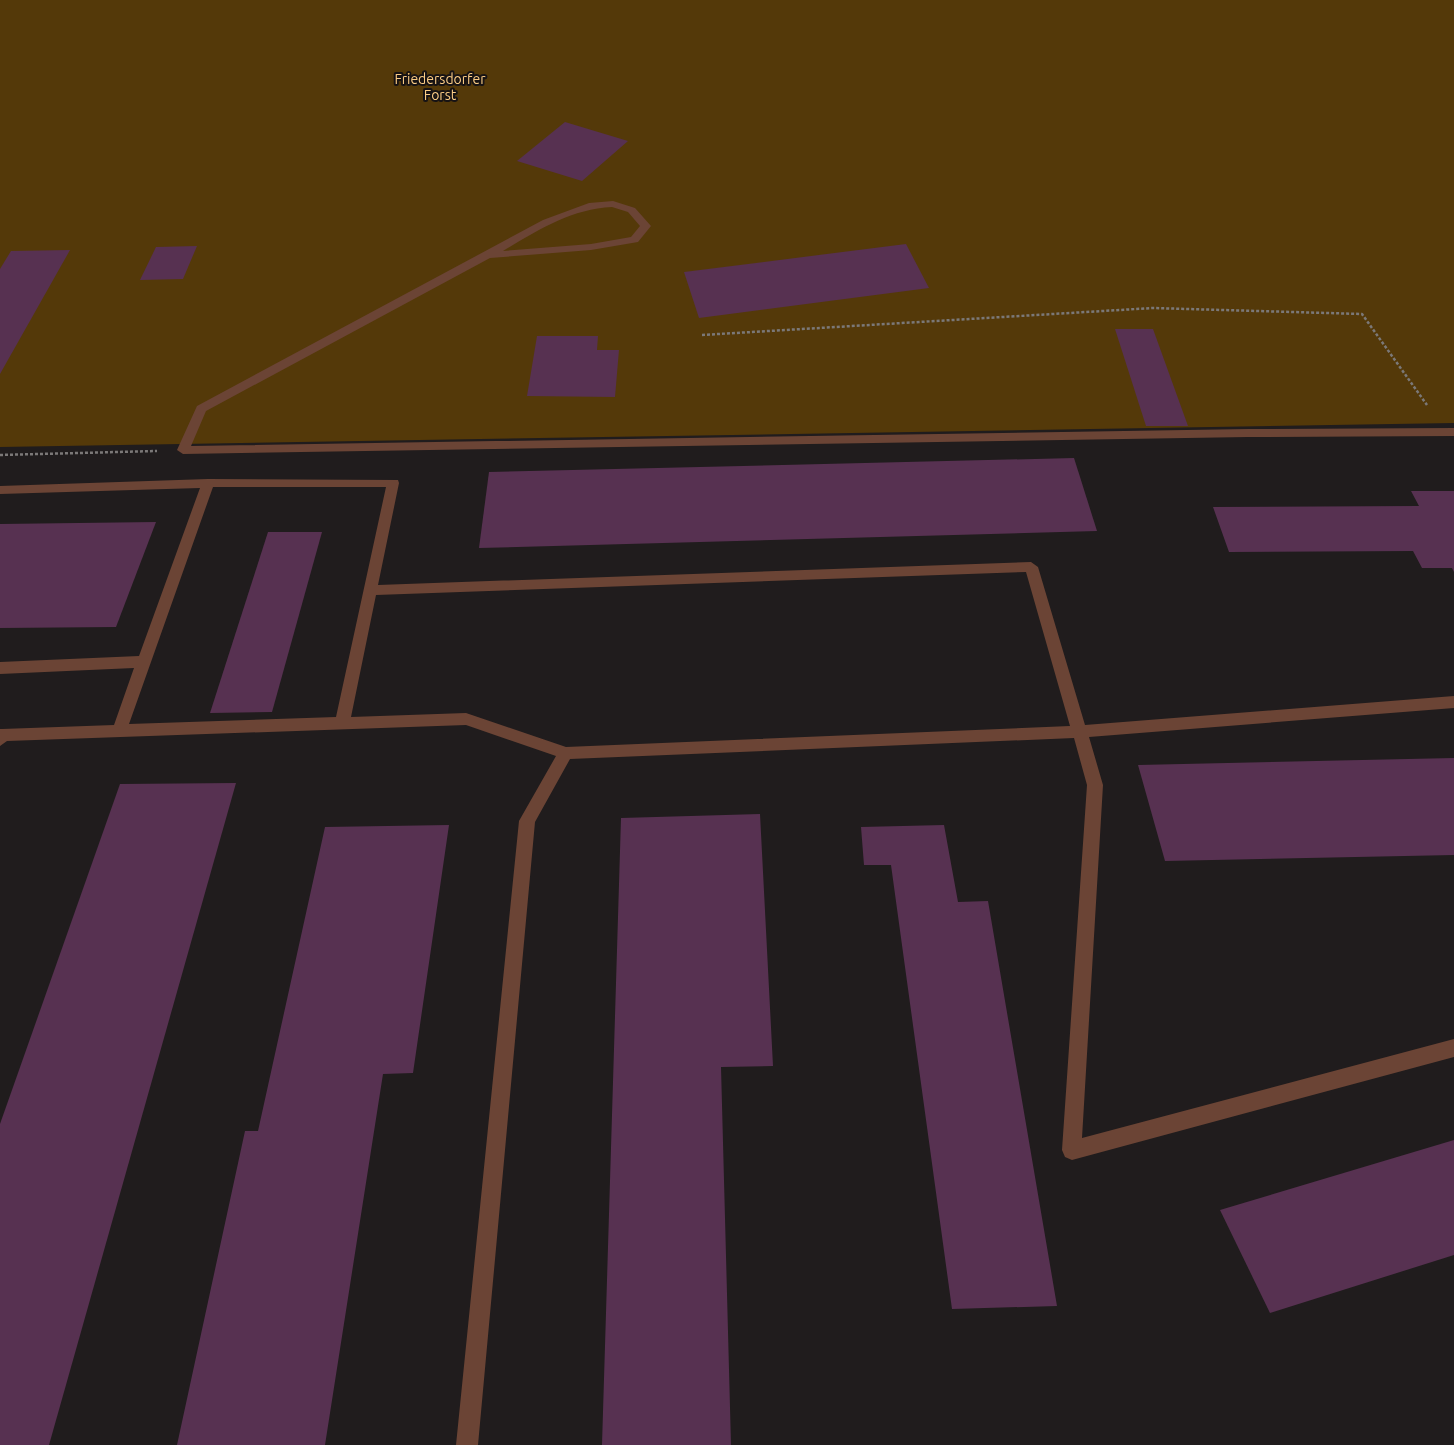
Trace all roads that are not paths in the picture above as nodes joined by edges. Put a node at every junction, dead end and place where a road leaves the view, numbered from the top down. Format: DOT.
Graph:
graph roads {
  1 [pos="488,255"];
  2 [pos="1450,432"];
  3 [pos="208,483"];
  4 [pos="0,490"];
  5 [pos="368,590"];
  6 [pos="144,662"];
  7 [pos="0,668"];
  8 [pos="1454,702"];
  9 [pos="342,722"];
  10 [pos="119,731"];
  11 [pos="1078,732"];
  12 [pos="0,740"];
  13 [pos="566,753"];
  14 [pos="1454,1048"];
  15 [pos="467,1445"];
  1 -- 1 [label="lane"];
  1 -- 2 [label="lane"];
  3 -- 4 [label="lane"];
  3 -- 5 [label="lane"];
  3 -- 6 [label="lane"];
  5 -- 9 [label="lane"];
  5 -- 11 [label="lane"];
  6 -- 7 [label="lane"];
  6 -- 10 [label="lane"];
  8 -- 11 [label="lane"];
  9 -- 10 [label="lane"];
  9 -- 13 [label="lane"];
  10 -- 12 [label="lane"];
  11 -- 13 [label="lane"];
  11 -- 14 [label="lane"];
  13 -- 15 [label="lane"];
}
